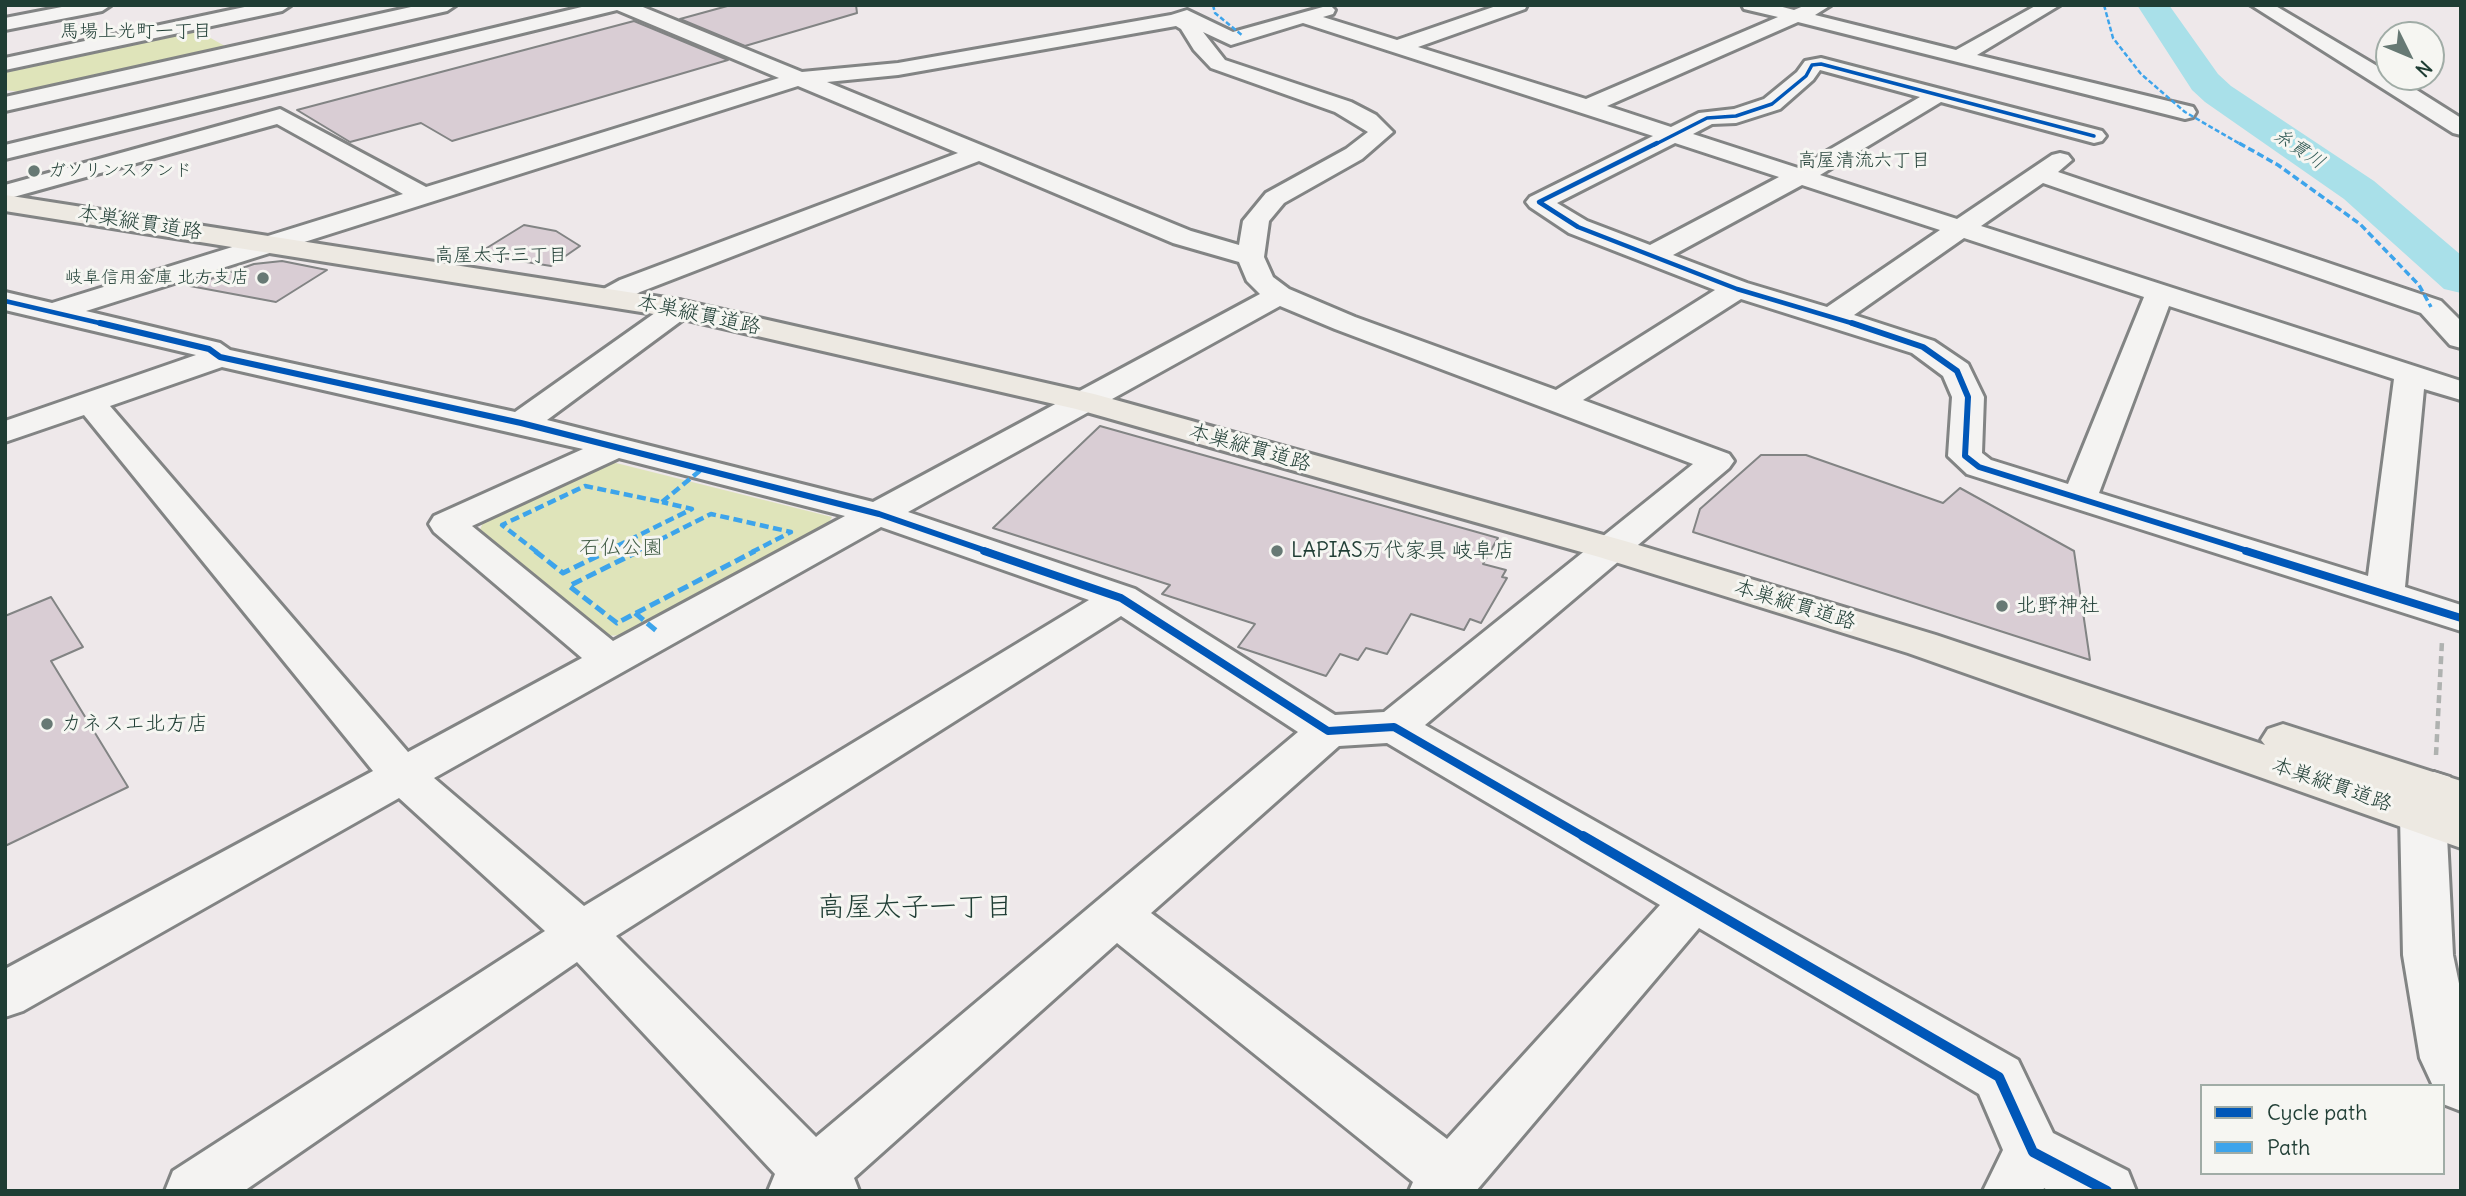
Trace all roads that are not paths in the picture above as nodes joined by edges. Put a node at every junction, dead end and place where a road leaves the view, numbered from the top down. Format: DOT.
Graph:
graph roads {
  1 [pos="103,5"];
  2 [pos="282,5"];
  3 [pos="447,5"];
  4 [pos="615,5"];
  5 [pos="621,5"];
  6 [pos="1341,5"];
  7 [pos="1518,5"];
  8 [pos="1751,5"];
  9 [pos="1822,5"];
  10 [pos="2051,5"];
  11 [pos="2260,5"];
  12 [pos="176,11"];
  13 [pos="1179,14"];
  14 [pos="1304,17"];
  15 [pos="1796,17"];
  16 [pos="197,23"];
  17 [pos="5,24"];
  18 [pos="1397,47"];
  19 [pos="244,50"];
  20 [pos="1958,57"];
  21 [pos="5,64"];
  22 [pos="2375,73"];
  23 [pos="797,79"];
  24 [pos="295,81"];
  25 [pos="2404,91"];
  26 [pos="2439,91"];
  27 [pos="2449,93"];
  28 [pos="5,95"];
  29 [pos="1938,95"];
  30 [pos="32,98"];
  31 [pos="2145,103"];
  32 [pos="5,104"];
  33 [pos="1587,107"];
  34 [pos="2185,112"];
  35 [pos="2461,128"];
  36 [pos="1671,135"];
  37 [pos="2094,136"];
  38 [pos="5,152"];
  39 [pos="979,153"];
  40 [pos="2040,174"];
  41 [pos="1799,177"];
  42 [pos="7,195"];
  43 [pos="424,196"];
  44 [pos="1964,228"];
  45 [pos="287,239"];
  46 [pos="1652,255"];
  47 [pos="1250,257"];
  48 [pos="1737,289"];
  49 [pos="620,292"];
  50 [pos="2160,292"];
  51 [pos="1279,295"];
  52 [pos="5,301"];
  53 [pos="679,309"];
  54 [pos="55,311"];
  55 [pos="1831,317"];
  56 [pos="5,327"];
  57 [pos="2461,339"];
  58 [pos="220,357"];
  59 [pos="2410,375"];
  60 [pos="2461,391"];
  61 [pos="1093,396"];
  62 [pos="90,402"];
  63 [pos="1559,402"];
  64 [pos="522,423"];
  65 [pos="5,432"];
  66 [pos="615,447"];
  67 [pos="2080,498"];
  68 [pos="879,514"];
  69 [pos="1620,542"];
  70 [pos="2385,595"];
  71 [pos="1121,598"];
  72 [pos="2452,615"];
  73 [pos="610,660"];
  74 [pos="1394,727"];
  75 [pos="1328,731"];
  76 [pos="402,775"];
  77 [pos="2445,808"];
  78 [pos="1694,900"];
  79 [pos="1116,915"];
  80 [pos="581,933"];
  81 [pos="5,995"];
  82 [pos="2461,1086"];
  83 [pos="2022,1171"];
  84 [pos="1445,1184"];
  85 [pos="814,1185"];
  86 [pos="194,1191"];
  87 [pos="2107,1191"];
  1 -- 17 [label="street"];
  2 -- 16 [label="street"];
  3 -- 19 [label="street"];
  4 -- 24 [label="street"];
  5 -- 23 [label="street"];
  6 -- 14 [label="street"];
  7 -- 18 [label="street"];
  8 -- 15 [label="street"];
  9 -- 15 [label="street"];
  10 -- 20 [label="street"];
  11 -- 22 [label="street"];
  12 -- 16 [label="street"];
  13 -- 14 [label="street"];
  13 -- 23 [label="street"];
  13 -- 47 [label="street"];
  14 -- 18 [label="street"];
  15 -- 20 [label="street"];
  15 -- 33 [label="street"];
  16 -- 19 [label="street"];
  16 -- 21 [label="street"];
  18 -- 33 [label="street"];
  19 -- 24 [label="street"];
  19 -- 30 [label="street"];
  20 -- 31 [label="street"];
  23 -- 39 [label="street"];
  23 -- 43 [label="street"];
  24 -- 38 [label="street"];
  25 -- 35 [label="street"];
  26 -- 27 [label="street"];
  28 -- 30 [label="street"];
  29 -- 36 [label="street"];
  29 -- 37 [label="street"];
  29 -- 41 [label="street"];
  30 -- 32 [label="street"];
  31 -- 34 [label="street"];
  31 -- 37 [label="street"];
  33 -- 36 [label="street"];
  36 -- 41 [label="street"];
  36 -- 46 [label="street"];
  37 -- 40 [label="street"];
  39 -- 47 [label="street"];
  39 -- 49 [label="street"];
  40 -- 44 [label="street"];
  40 -- 57 [label="street"];
  41 -- 44 [label="street"];
  41 -- 46 [label="street"];
  42 -- 43 [label="street"];
  42 -- 45 [label="main road, 本巣縦貫道路"];
  43 -- 45 [label="street"];
  44 -- 50 [label="street"];
  44 -- 55 [label="street"];
  45 -- 49 [label="main road, 本巣縦貫道路"];
  45 -- 54 [label="street"];
  46 -- 48 [label="street"];
  47 -- 51 [label="street"];
  48 -- 55 [label="street"];
  48 -- 63 [label="street"];
  49 -- 53 [label="main road, 本巣縦貫道路"];
  49 -- 61 [label="main road, 本巣縦貫道路"];
  50 -- 59 [label="street"];
  50 -- 67 [label="street"];
  51 -- 61 [label="street"];
  51 -- 63 [label="street"];
  52 -- 54 [label="street"];
  53 -- 61 [label="main road, 本巣縦貫道路"];
  53 -- 64 [label="street"];
  54 -- 56 [label="street"];
  54 -- 58 [label="street"];
  55 -- 67 [label="street"];
  58 -- 62 [label="street"];
  58 -- 64 [label="street"];
  59 -- 60 [label="street"];
  59 -- 70 [label="street"];
  61 -- 68 [label="street"];
  61 -- 69 [label="main road, 本巣縦貫道路"];
  62 -- 65 [label="street"];
  62 -- 76 [label="street"];
  63 -- 69 [label="street"];
  64 -- 66 [label="street"];
  66 -- 68 [label="street"];
  66 -- 73 [label="street"];
  67 -- 70 [label="street"];
  68 -- 71 [label="street"];
  68 -- 73 [label="street"];
  69 -- 74 [label="street"];
  69 -- 77 [label="main road, 本巣縦貫道路"];
  70 -- 72 [label="street"];
  71 -- 75 [label="street"];
  71 -- 80 [label="street"];
  73 -- 76 [label="street"];
  74 -- 75 [label="street"];
  74 -- 78 [label="street"];
  75 -- 79 [label="street"];
  76 -- 80 [label="street"];
  76 -- 81 [label="street"];
  77 -- 82 [label="street"];
  78 -- 83 [label="street"];
  78 -- 84 [label="street"];
  79 -- 84 [label="street"];
  79 -- 85 [label="street"];
  80 -- 85 [label="street"];
  80 -- 86 [label="street"];
  83 -- 87 [label="street"];
}
